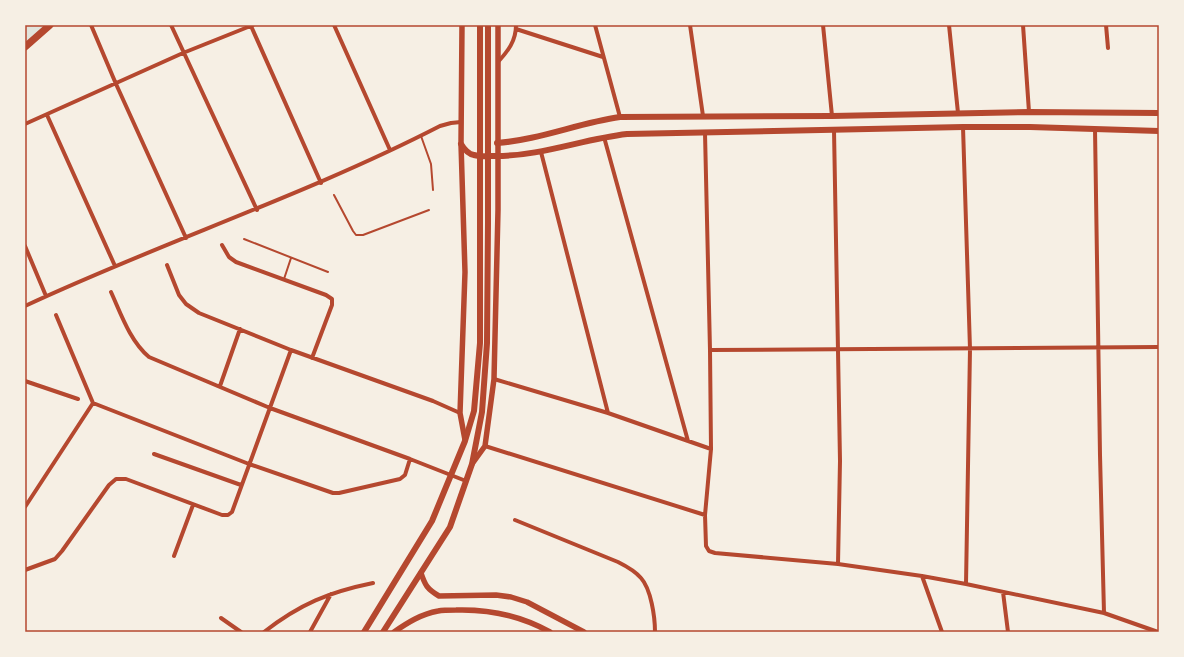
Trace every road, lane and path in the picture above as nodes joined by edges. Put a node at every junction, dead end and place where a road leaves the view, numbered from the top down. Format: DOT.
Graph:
graph roads {
  1 [pos="50,25"];
  2 [pos="92,25"];
  3 [pos="171,25"];
  4 [pos="252,25"];
  5 [pos="334,25"];
  6 [pos="462,25"];
  7 [pos="480,25"];
  8 [pos="488,25"];
  9 [pos="498,25"];
  10 [pos="595,25"];
  11 [pos="690,25"];
  12 [pos="823,25"];
  13 [pos="949,25"];
  14 [pos="1023,25"];
  15 [pos="1106,25"];
  16 [pos="516,27"];
  17 [pos="25,47"];
  18 [pos="1108,48"];
  19 [pos="184,53"];
  20 [pos="603,56"];
  21 [pos="498,63"];
  22 [pos="116,84"];
  23 [pos="1029,112"];
  24 [pos="958,113"];
  25 [pos="1159,113"];
  26 [pos="47,115"];
  27 [pos="702,116"];
  28 [pos="832,116"];
  29 [pos="620,117"];
  30 [pos="461,122"];
  31 [pos="25,124"];
  32 [pos="963,127"];
  33 [pos="1095,129"];
  34 [pos="834,130"];
  35 [pos="1159,131"];
  36 [pos="705,133"];
  37 [pos="421,136"];
  38 [pos="604,137"];
  39 [pos="497,143"];
  40 [pos="461,144"];
  41 [pos="390,150"];
  42 [pos="540,152"];
  43 [pos="497,156"];
  44 [pos="321,182"];
  45 [pos="433,190"];
  46 [pos="334,195"];
  47 [pos="257,210"];
  48 [pos="429,210"];
  49 [pos="186,238"];
  50 [pos="244,239"];
  51 [pos="222,245"];
  52 [pos="25,246"];
  53 [pos="291,258"];
  54 [pos="166,265"];
  55 [pos="115,266"];
  56 [pos="328,272"];
  57 [pos="283,280"];
  58 [pos="110,292"];
  59 [pos="46,296"];
  60 [pos="25,306"];
  61 [pos="56,315"];
  62 [pos="240,329"];
  63 [pos="1159,347"];
  64 [pos="1098,348"];
  65 [pos="837,349"];
  66 [pos="970,349"];
  67 [pos="291,350"];
  68 [pos="710,350"];
  69 [pos="312,358"];
  70 [pos="494,379"];
  71 [pos="25,381"];
  72 [pos="220,386"];
  73 [pos="78,399"];
  74 [pos="93,403"];
  75 [pos="270,408"];
  76 [pos="460,413"];
  77 [pos="608,413"];
  78 [pos="465,441"];
  79 [pos="688,441"];
  80 [pos="485,446"];
  81 [pos="711,449"];
  82 [pos="154,454"];
  83 [pos="410,459"];
  84 [pos="248,464"];
  85 [pos="472,464"];
  86 [pos="451,474"];
  87 [pos="466,481"];
  88 [pos="241,485"];
  89 [pos="193,505"];
  90 [pos="25,507"];
  91 [pos="705,515"];
  92 [pos="515,520"];
  93 [pos="174,556"];
  94 [pos="838,564"];
  95 [pos="25,570"];
  96 [pos="421,573"];
  97 [pos="922,576"];
  98 [pos="373,583"];
  99 [pos="966,584"];
  100 [pos="1003,592"];
  101 [pos="332,593"];
  102 [pos="1104,613"];
  103 [pos="221,618"];
  104 [pos="241,632"];
  105 [pos="264,632"];
  106 [pos="310,632"];
  107 [pos="364,632"];
  108 [pos="383,632"];
  109 [pos="394,632"];
  110 [pos="550,632"];
  111 [pos="584,632"];
  112 [pos="655,632"];
  113 [pos="942,632"];
  114 [pos="1008,632"];
  115 [pos="1158,632"];
  1 -- 17 [label="main road"];
  2 -- 22 [label="street"];
  3 -- 19 [label="street"];
  4 -- 19 [label="street"];
  4 -- 44 [label="street"];
  5 -- 41 [label="street"];
  6 -- 30 [label="street"];
  7 -- 78 [label="main road"];
  8 -- 85 [label="main road"];
  9 -- 21 [label="street"];
  10 -- 20 [label="street"];
  11 -- 27 [label="street"];
  12 -- 28 [label="street"];
  13 -- 24 [label="street"];
  14 -- 23 [label="street"];
  15 -- 18 [label="street"];
  16 -- 20 [label="street"];
  16 -- 21 [label="street"];
  19 -- 22 [label="street"];
  19 -- 47 [label="street"];
  20 -- 29 [label="street"];
  21 -- 39 [label="street"];
  22 -- 26 [label="street"];
  22 -- 49 [label="street"];
  23 -- 24 [label="main road"];
  23 -- 25 [label="main road"];
  24 -- 28 [label="main road"];
  26 -- 31 [label="street"];
  26 -- 55 [label="street"];
  27 -- 28 [label="main road"];
  27 -- 29 [label="main road"];
  29 -- 39 [label="main road"];
  30 -- 37 [label="street"];
  30 -- 40 [label="street"];
  32 -- 33 [label="main road"];
  32 -- 34 [label="main road"];
  32 -- 66 [label="street"];
  33 -- 35 [label="main road"];
  33 -- 64 [label="street"];
  34 -- 36 [label="main road"];
  34 -- 65 [label="street"];
  36 -- 38 [label="main road"];
  36 -- 68 [label="street"];
  37 -- 41 [label="street"];
  37 -- 45 [label="lane"];
  38 -- 42 [label="main road"];
  38 -- 79 [label="street"];
  39 -- 43 [label="street"];
  40 -- 43 [label="main road"];
  40 -- 76 [label="street"];
  41 -- 44 [label="street"];
  42 -- 43 [label="main road"];
  42 -- 77 [label="street"];
  43 -- 70 [label="street"];
  44 -- 47 [label="street"];
  46 -- 48 [label="lane"];
  47 -- 49 [label="street"];
  49 -- 55 [label="street"];
  50 -- 53 [label="lane"];
  51 -- 57 [label="street"];
  52 -- 59 [label="street"];
  53 -- 56 [label="lane"];
  53 -- 57 [label="lane"];
  54 -- 62 [label="street"];
  55 -- 59 [label="street"];
  57 -- 69 [label="street"];
  58 -- 72 [label="street"];
  59 -- 60 [label="street"];
  61 -- 74 [label="street"];
  62 -- 67 [label="street"];
  62 -- 72 [label="street"];
  63 -- 64 [label="street"];
  64 -- 66 [label="street"];
  64 -- 102 [label="street"];
  65 -- 66 [label="street"];
  65 -- 68 [label="street"];
  65 -- 94 [label="street"];
  66 -- 99 [label="street"];
  67 -- 69 [label="street"];
  67 -- 75 [label="street"];
  68 -- 81 [label="street"];
  69 -- 76 [label="street"];
  70 -- 77 [label="street"];
  70 -- 80 [label="street"];
  71 -- 73 [label="street"];
  72 -- 75 [label="street"];
  74 -- 84 [label="street"];
  74 -- 90 [label="street"];
  75 -- 83 [label="street"];
  75 -- 84 [label="street"];
  76 -- 78 [label="street"];
  77 -- 79 [label="street"];
  78 -- 86 [label="main road"];
  79 -- 81 [label="street"];
  80 -- 85 [label="street"];
  80 -- 91 [label="street"];
  81 -- 91 [label="street"];
  82 -- 88 [label="street"];
  83 -- 84 [label="street"];
  83 -- 86 [label="street"];
  84 -- 88 [label="street"];
  85 -- 87 [label="main road"];
  86 -- 87 [label="street"];
  86 -- 107 [label="main road"];
  87 -- 96 [label="main road"];
  88 -- 89 [label="street"];
  89 -- 93 [label="street"];
  89 -- 95 [label="street"];
  91 -- 94 [label="street"];
  92 -- 112 [label="street"];
  94 -- 97 [label="street"];
  96 -- 108 [label="main road"];
  96 -- 111 [label="street"];
  97 -- 99 [label="street"];
  97 -- 113 [label="street"];
  98 -- 101 [label="street"];
  99 -- 100 [label="street"];
  100 -- 102 [label="street"];
  100 -- 114 [label="street"];
  101 -- 105 [label="street"];
  101 -- 106 [label="street"];
  102 -- 115 [label="street"];
  103 -- 104 [label="street"];
  109 -- 110 [label="street"];
}
